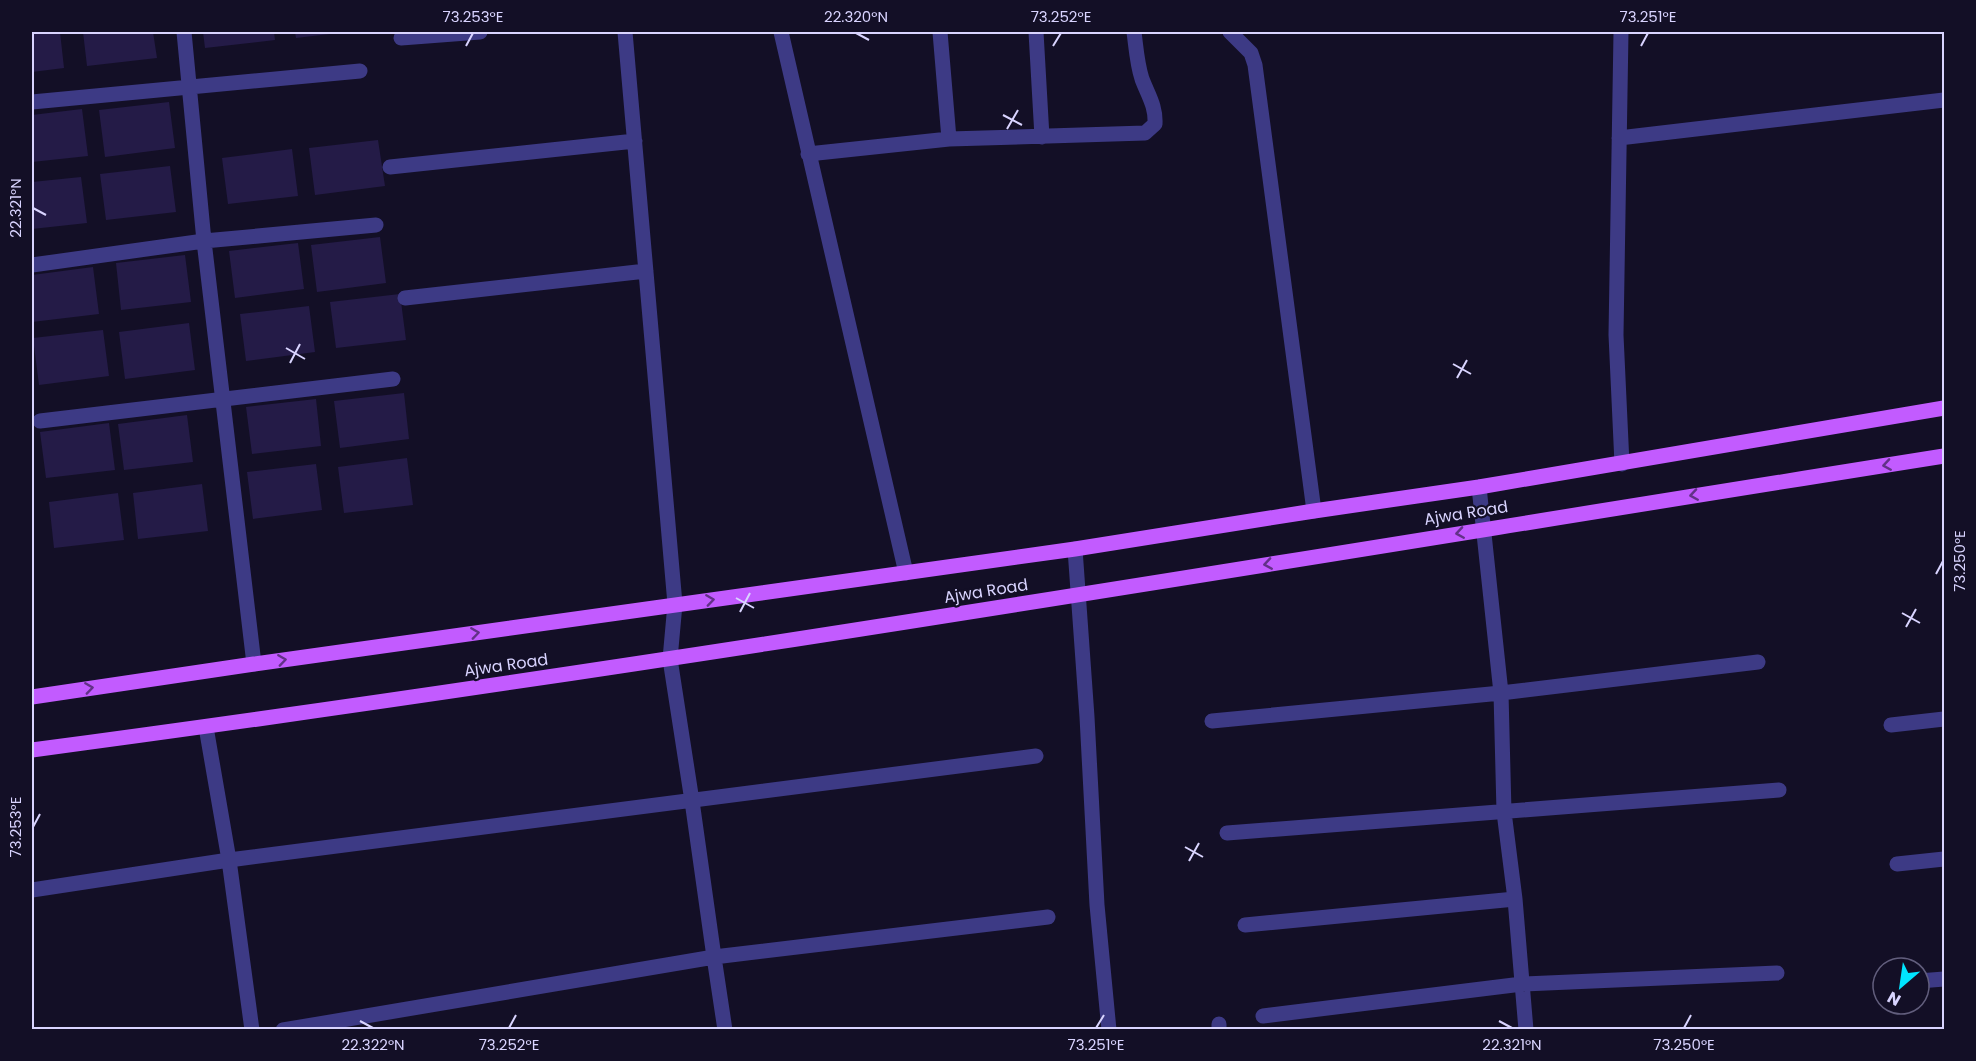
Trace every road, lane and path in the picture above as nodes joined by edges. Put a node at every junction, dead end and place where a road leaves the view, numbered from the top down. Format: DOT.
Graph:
graph roads {
  1 [pos="184,32"];
  2 [pos="480,32"];
  3 [pos="625,32"];
  4 [pos="781,32"];
  5 [pos="940,32"];
  6 [pos="1036,32"];
  7 [pos="1134,32"];
  8 [pos="1230,32"];
  9 [pos="1621,32"];
  10 [pos="401,38"];
  11 [pos="360,71"];
  12 [pos="191,87"];
  13 [pos="1944,100"];
  14 [pos="32,102"];
  15 [pos="1042,137"];
  16 [pos="1619,138"];
  17 [pos="949,139"];
  18 [pos="634,141"];
  19 [pos="808,154"];
  20 [pos="390,168"];
  21 [pos="376,225"];
  22 [pos="204,241"];
  23 [pos="32,265"];
  24 [pos="646,271"];
  25 [pos="405,298"];
  26 [pos="393,379"];
  27 [pos="223,399"];
  28 [pos="1944,408"];
  29 [pos="40,421"];
  30 [pos="1944,456"];
  31 [pos="1622,464"];
  32 [pos="1479,488"];
  33 [pos="1314,511"];
  34 [pos="1483,529"];
  35 [pos="1075,549"];
  36 [pos="906,573"];
  37 [pos="1079,595"];
  38 [pos="675,604"];
  39 [pos="670,659"];
  40 [pos="1758,662"];
  41 [pos="254,664"];
  42 [pos="1501,693"];
  43 [pos="32,697"];
  44 [pos="1944,719"];
  45 [pos="1212,721"];
  46 [pos="1891,725"];
  47 [pos="206,726"];
  48 [pos="32,750"];
  49 [pos="1036,756"];
  50 [pos="1779,790"];
  51 [pos="692,801"];
  52 [pos="1504,812"];
  53 [pos="1227,833"];
  54 [pos="1944,859"];
  55 [pos="229,860"];
  56 [pos="1897,864"];
  57 [pos="32,890"];
  58 [pos="1515,898"];
  59 [pos="1048,916"];
  60 [pos="1245,925"];
  61 [pos="714,957"];
  62 [pos="1777,973"];
  63 [pos="1522,984"];
  64 [pos="1263,1016"];
  65 [pos="252,1029"];
  66 [pos="283,1029"];
  67 [pos="725,1029"];
  68 [pos="1109,1029"];
  69 [pos="1526,1029"];
  1 -- 12 [label="street"];
  2 -- 10 [label="street"];
  3 -- 18 [label="street"];
  4 -- 19 [label="street"];
  5 -- 17 [label="street"];
  6 -- 15 [label="street"];
  7 -- 15 [label="street"];
  8 -- 33 [label="street"];
  9 -- 16 [label="street"];
  11 -- 12 [label="street"];
  12 -- 14 [label="street"];
  12 -- 22 [label="street"];
  13 -- 16 [label="street"];
  15 -- 17 [label="street"];
  16 -- 31 [label="street"];
  17 -- 19 [label="street"];
  18 -- 20 [label="street"];
  18 -- 24 [label="street"];
  19 -- 36 [label="street"];
  21 -- 22 [label="street"];
  22 -- 23 [label="street"];
  22 -- 27 [label="street"];
  24 -- 25 [label="street"];
  24 -- 38 [label="street"];
  26 -- 27 [label="street"];
  27 -- 29 [label="street"];
  27 -- 41 [label="street"];
  28 -- 31 [label="main road, Ajwa Road"];
  30 -- 34 [label="main road, Ajwa Road, one-way"];
  31 -- 32 [label="main road, Ajwa Road"];
  32 -- 33 [label="main road, Ajwa Road"];
  32 -- 34 [label="street"];
  33 -- 35 [label="main road, Ajwa Road"];
  34 -- 37 [label="main road, Ajwa Road, one-way"];
  34 -- 42 [label="street"];
  35 -- 36 [label="main road, Ajwa Road"];
  35 -- 37 [label="street"];
  38 -- 36 [label="main road, Ajwa Road, one-way"];
  37 -- 39 [label="main road, Ajwa Road"];
  37 -- 68 [label="street"];
  38 -- 39 [label="street"];
  41 -- 38 [label="main road, Ajwa Road, one-way"];
  39 -- 47 [label="main road, Ajwa Road"];
  39 -- 51 [label="street"];
  40 -- 42 [label="street"];
  43 -- 41 [label="main road, Ajwa Road, one-way"];
  42 -- 45 [label="street"];
  42 -- 52 [label="street"];
  44 -- 46 [label="street"];
  47 -- 48 [label="main road, Ajwa Road"];
  47 -- 55 [label="street"];
  49 -- 51 [label="street"];
  50 -- 52 [label="street"];
  51 -- 55 [label="street"];
  51 -- 61 [label="street"];
  52 -- 53 [label="street"];
  52 -- 58 [label="street"];
  54 -- 56 [label="street"];
  55 -- 57 [label="street"];
  55 -- 65 [label="street"];
  58 -- 60 [label="street"];
  58 -- 63 [label="street"];
  59 -- 61 [label="street"];
  61 -- 66 [label="street"];
  61 -- 67 [label="street"];
  62 -- 63 [label="street"];
  63 -- 64 [label="street"];
  63 -- 69 [label="street"];
}
